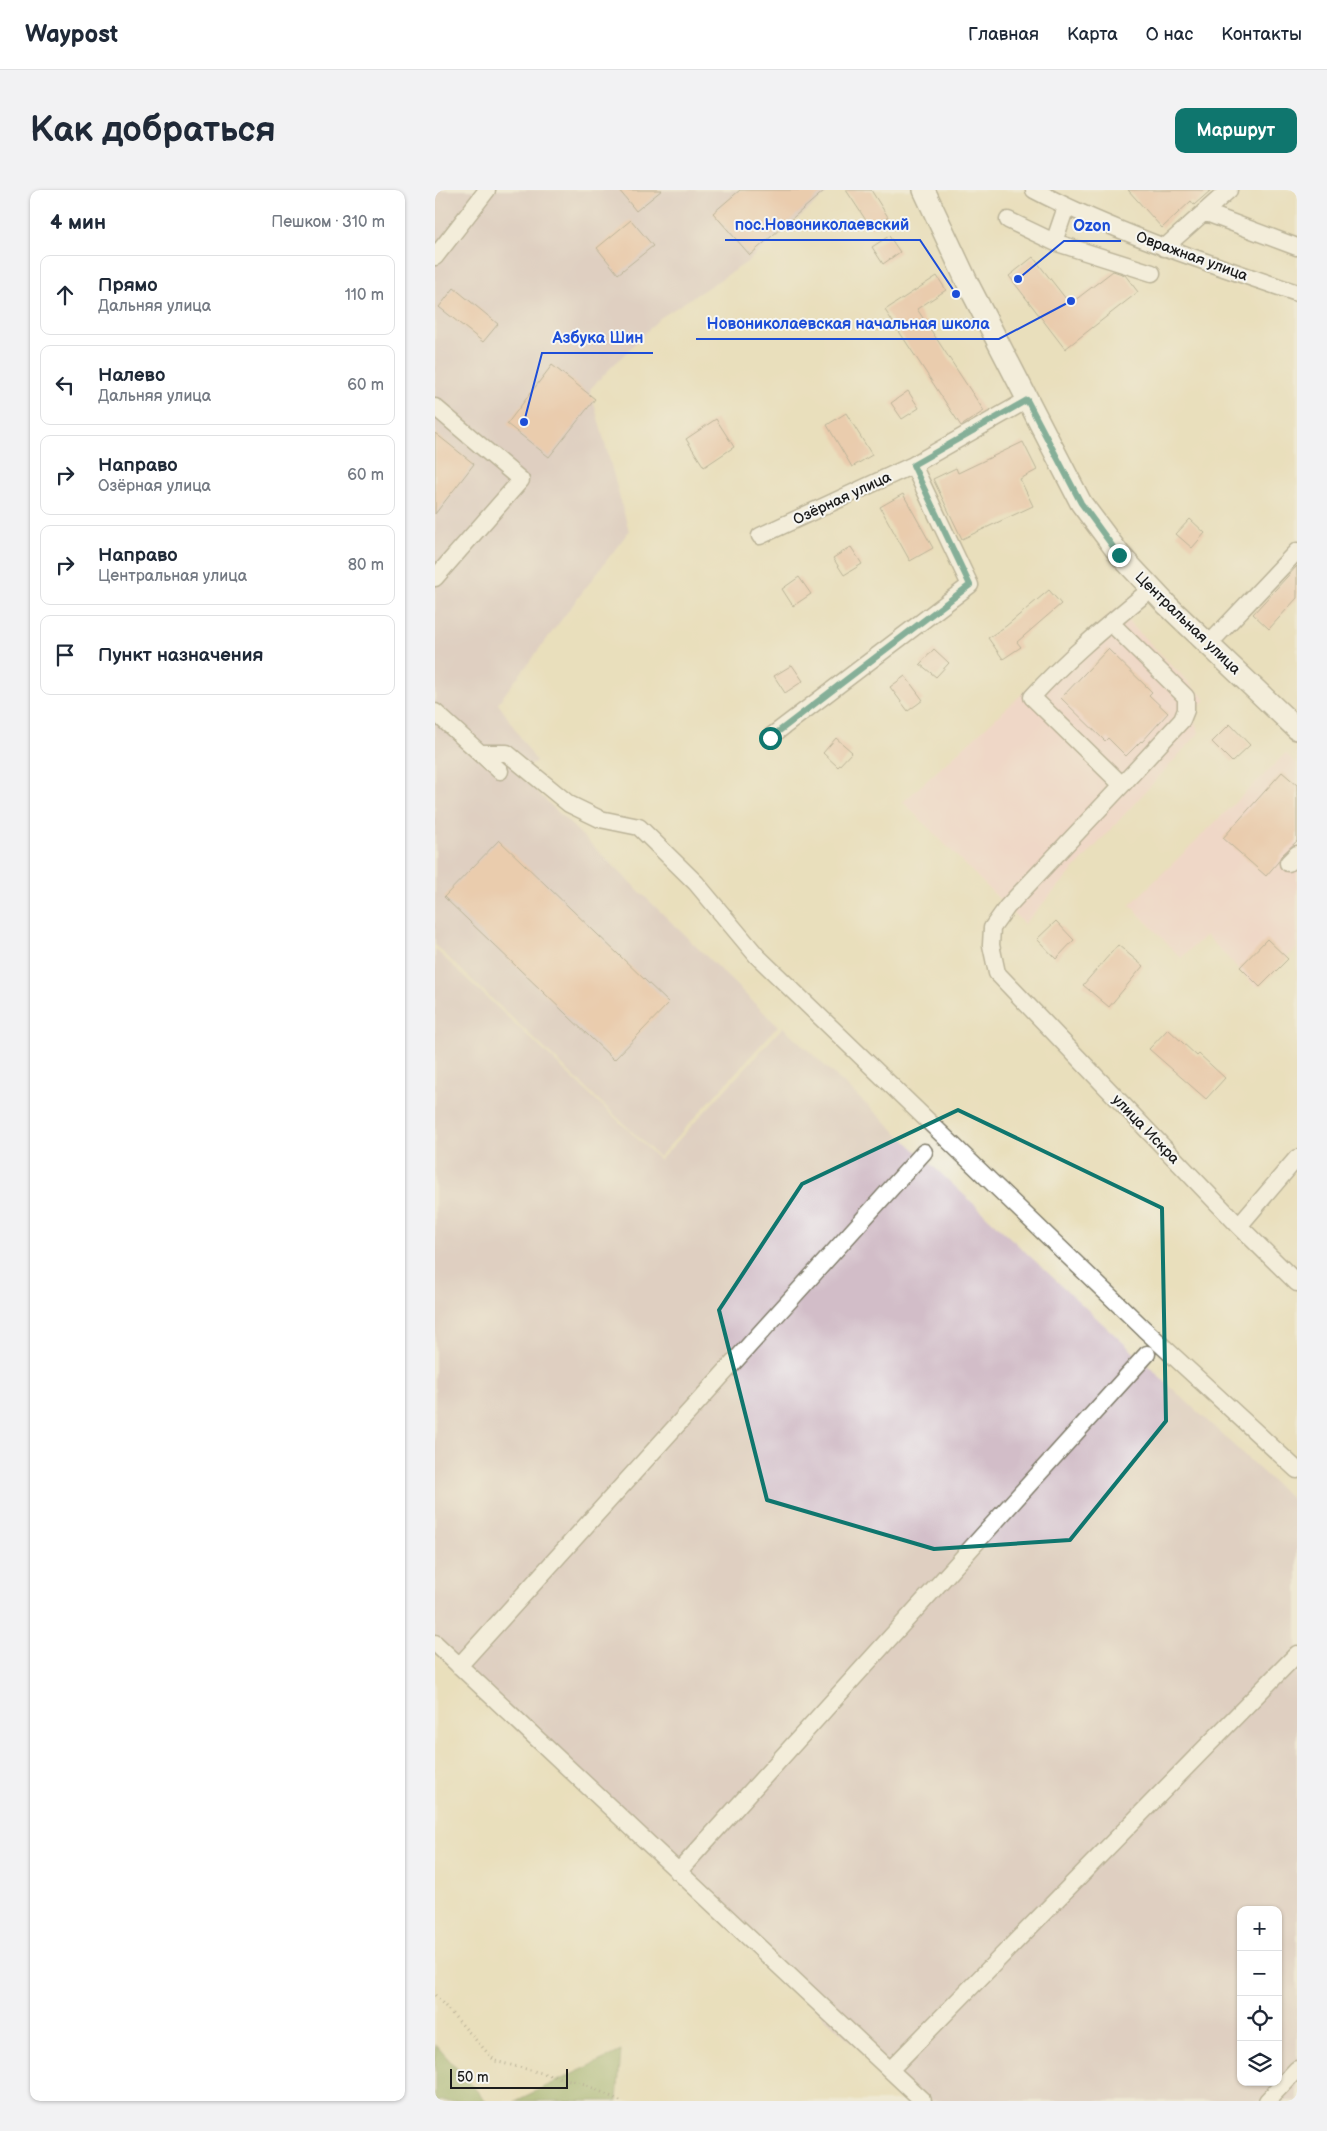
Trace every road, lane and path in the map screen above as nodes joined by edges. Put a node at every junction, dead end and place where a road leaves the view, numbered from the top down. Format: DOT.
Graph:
graph roads {
  1 [pos="487,190"];
  2 [pos="924,190"];
  3 [pos="1034,190"];
  4 [pos="1229,190"];
  5 [pos="1066,207"];
  6 [pos="1204,212"];
  7 [pos="1008,220"];
  8 [pos="1054,242"];
  9 [pos="1297,247"];
  10 [pos="1164,248"];
  11 [pos="435,257"];
  12 [pos="1152,273"];
  13 [pos="1297,293"];
  14 [pos="1027,400"];
  15 [pos="435,406"];
  16 [pos="913,465"];
  17 [pos="760,536"];
  18 [pos="1297,551"];
  19 [pos="435,578"];
  20 [pos="1151,589"];
  21 [pos="1111,623"];
  22 [pos="1209,644"];
  23 [pos="435,712"];
  24 [pos="1297,729"];
  25 [pos="770,738"];
  26 [pos="480,753"];
  27 [pos="500,772"];
  28 [pos="1122,785"];
  29 [pos="924,1152"];
  30 [pos="1297,1158"];
  31 [pos="1239,1226"];
  32 [pos="1297,1283"];
  33 [pos="1147,1354"];
  34 [pos="1297,1470"];
  35 [pos="435,1643"];
  36 [pos="1297,1654"];
  37 [pos="459,1666"];
  38 [pos="678,1872"];
  39 [pos="435,1996"];
  40 [pos="1297,2069"];
  41 [pos="890,2070"];
  42 [pos="620,2101"];
  43 [pos="923,2101"];
  44 [pos="1267,2101"];
  1 -- 11 [label="street"];
  2 -- 14 [label="main road, Центральная улица"];
  3 -- 5 [label="street, Овражная улица"];
  4 -- 6 [label="street"];
  5 -- 8 [label="street"];
  5 -- 10 [label="street, Овражная улица"];
  6 -- 9 [label="street"];
  6 -- 10 [label="street"];
  7 -- 8 [label="street"];
  8 -- 12 [label="street"];
  10 -- 13 [label="street, Овражная улица"];
  14 -- 16 [label="street, Озёрная улица"];
  14 -- 20 [label="main road, Центральная улица"];
  15 -- 19 [label="street"];
  16 -- 17 [label="street, Озёрная улица"];
  16 -- 25 [label="street"];
  18 -- 22 [label="street"];
  20 -- 21 [label="street"];
  20 -- 22 [label="main road, Центральная улица"];
  21 -- 28 [label="street"];
  21 -- 28 [label="street"];
  22 -- 24 [label="main road, Центральная улица"];
  23 -- 26 [label="street"];
  26 -- 27 [label="street"];
  26 -- 34 [label="street"];
  28 -- 31 [label="street, улица Искра"];
  29 -- 37 [label="street"];
  30 -- 31 [label="street"];
  31 -- 32 [label="street, улица Искра"];
  33 -- 38 [label="street"];
  35 -- 37 [label="street"];
  36 -- 41 [label="street"];
  37 -- 38 [label="street"];
  38 -- 41 [label="street"];
  39 -- 42 [label="path"];
  40 -- 44 [label="street"];
  41 -- 43 [label="street"];
}
